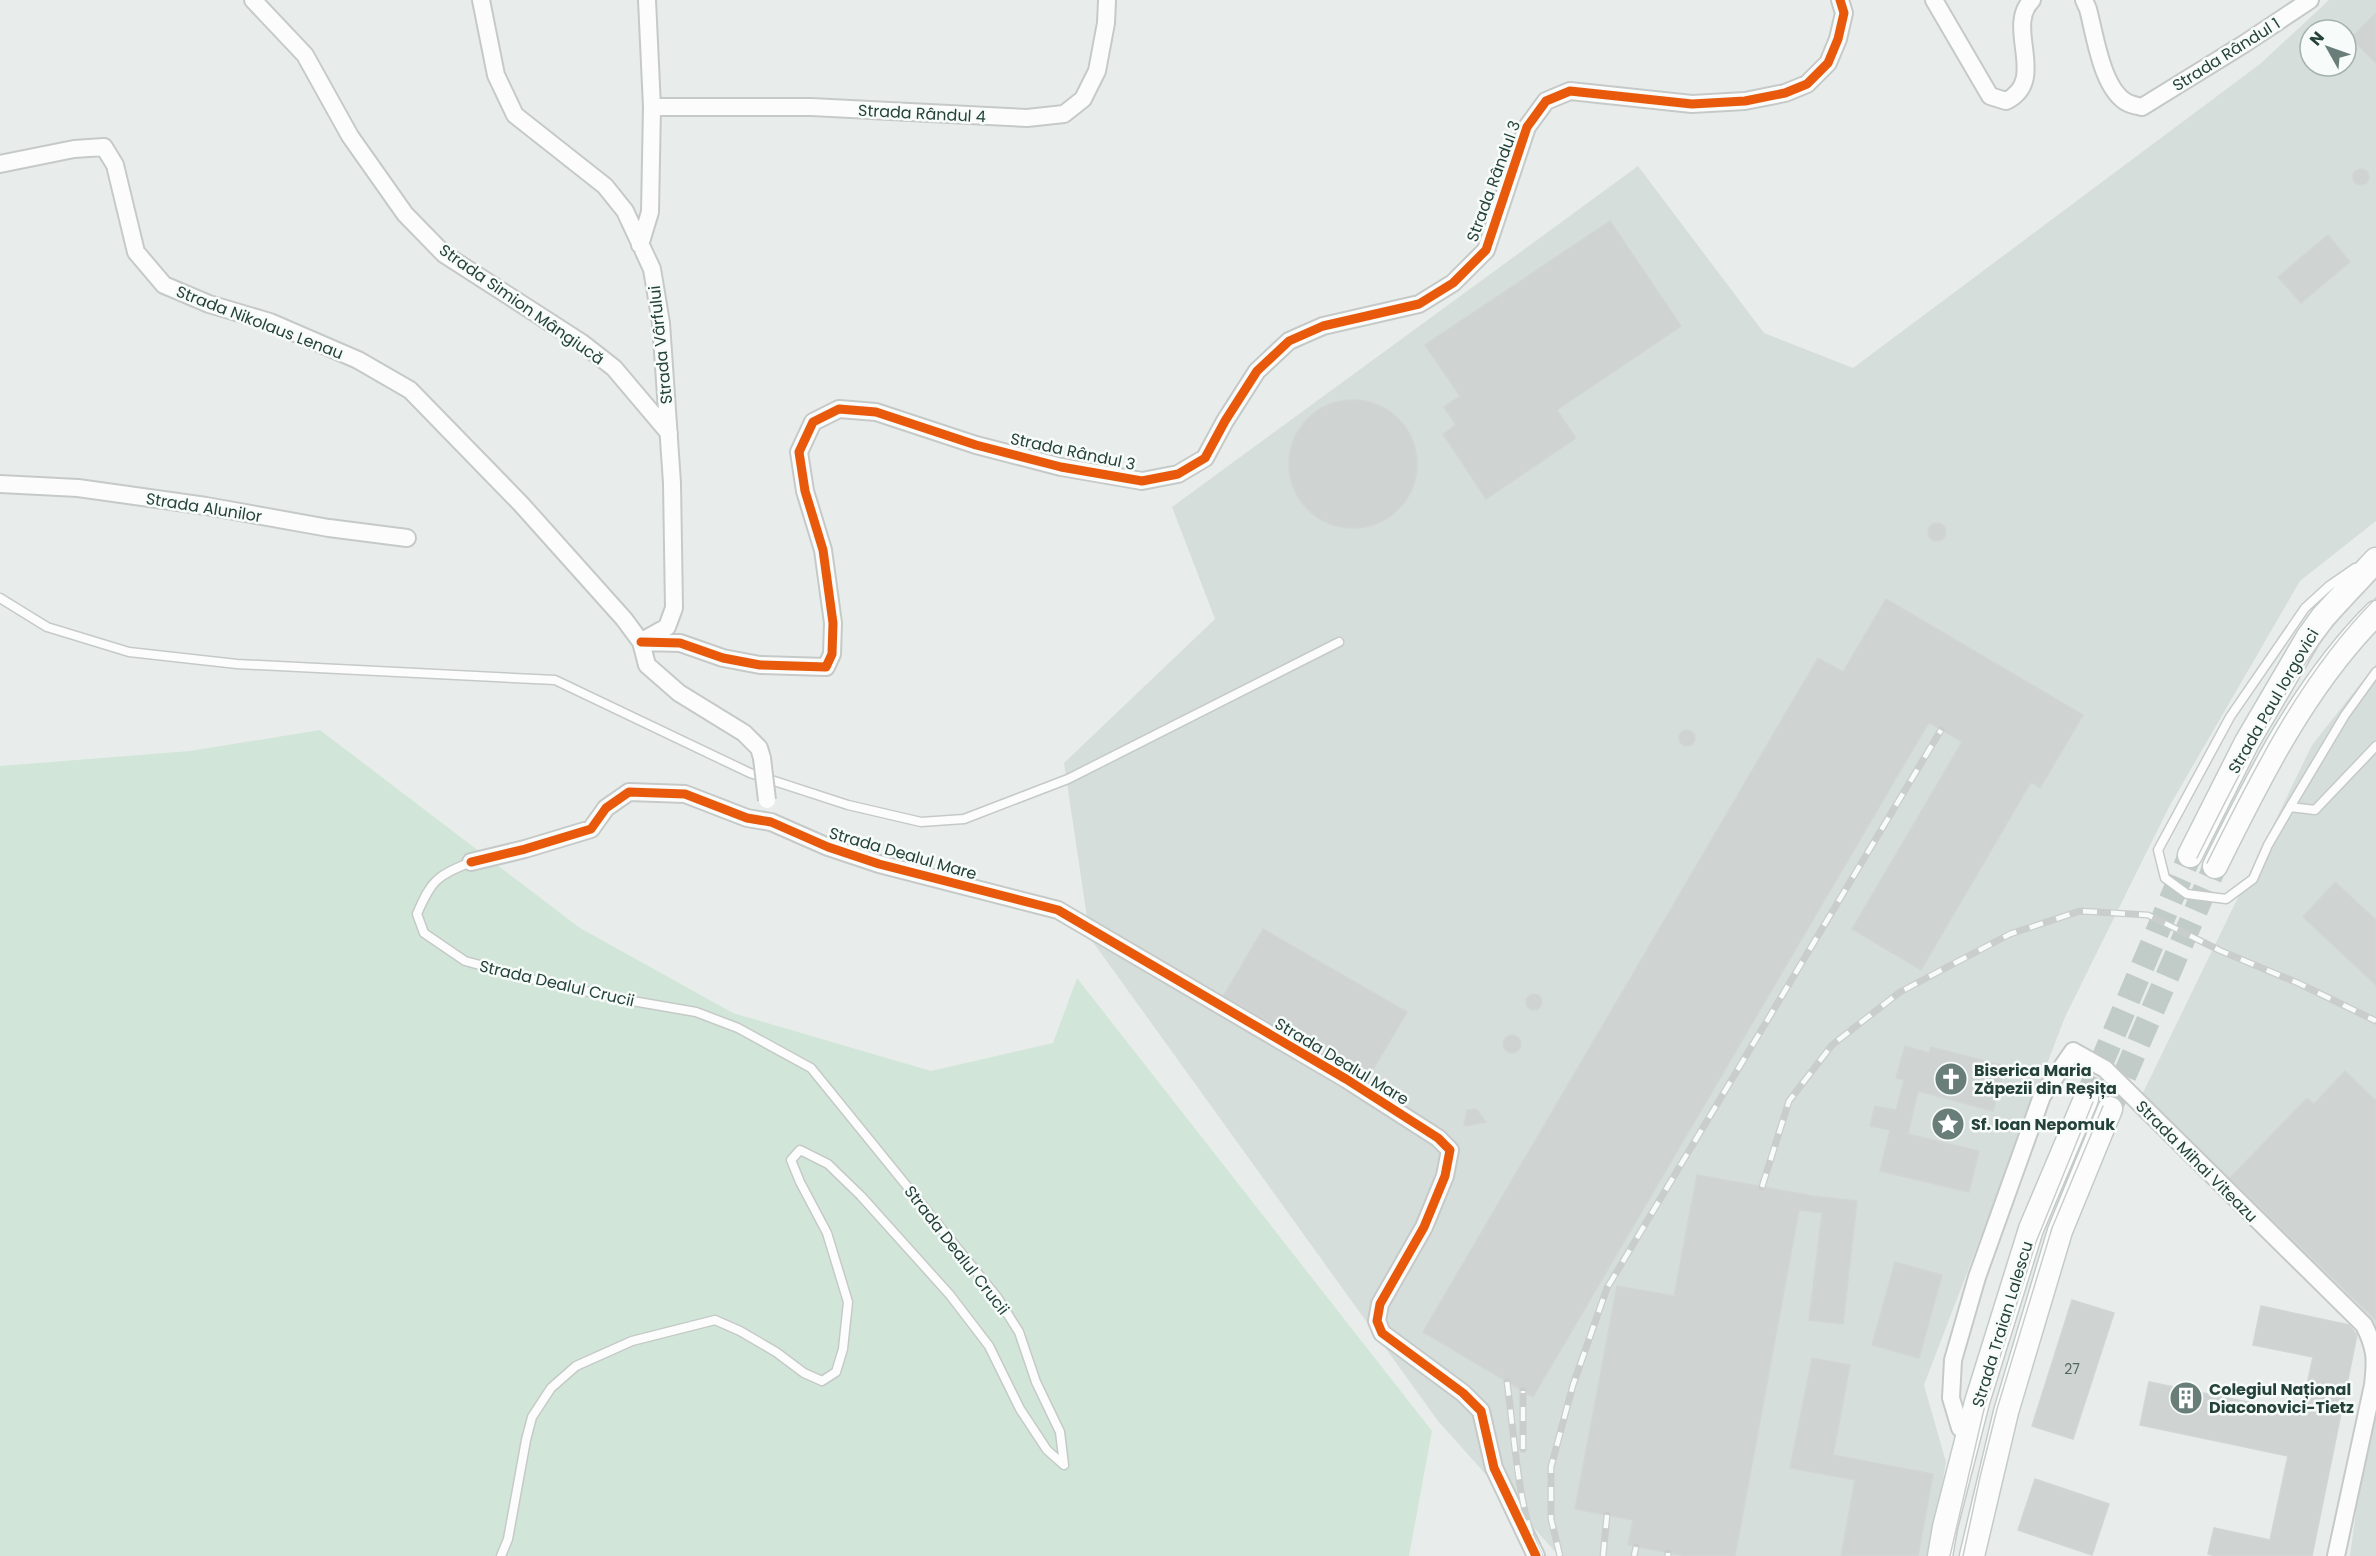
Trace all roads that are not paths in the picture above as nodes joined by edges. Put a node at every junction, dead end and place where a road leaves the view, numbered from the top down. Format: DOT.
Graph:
graph roads {
  1 [pos="253,0"];
  2 [pos="481,0"];
  3 [pos="647,0"];
  4 [pos="1107,0"];
  5 [pos="1840,0"];
  6 [pos="1934,0"];
  7 [pos="2032,0"];
  8 [pos="2084,0"];
  9 [pos="2310,0"];
  10 [pos="652,107"];
  11 [pos="0,164"];
  12 [pos="640,245"];
  13 [pos="669,433"];
  14 [pos="0,484"];
  15 [pos="407,538"];
  16 [pos="2375,560"];
  17 [pos="0,598"];
  18 [pos="2376,613"];
  19 [pos="641,642"];
  20 [pos="1339,642"];
  21 [pos="2376,672"];
  22 [pos="2376,746"];
  23 [pos="2289,807"];
  24 [pos="771,822"];
  25 [pos="2190,855"];
  26 [pos="471,862"];
  27 [pos="2215,866"];
  28 [pos="2086,1099"];
  29 [pos="2110,1109"];
  30 [pos="1968,1435"];
  31 [pos="501,1556"];
  32 [pos="1536,1556"];
  33 [pos="1940,1556"];
  34 [pos="1972,1556"];
  35 [pos="2336,1556"];
  1 -- 13 [label="street, Strada Simion Mângiucă"];
  2 -- 12 [label="street, Strada Vârfului"];
  3 -- 10 [label="street"];
  4 -- 10 [label="street, Strada Rândul 4"];
  5 -- 19 [label="street, Strada Rândul 3"];
  6 -- 7 [label="street"];
  8 -- 9 [label="street, Strada Rândul 1"];
  10 -- 12 [label="street"];
  11 -- 19 [label="street, Strada Nikolaus Lenau"];
  12 -- 13 [label="street, Strada Vârfului"];
  13 -- 19 [label="street, Strada Vârfului"];
  14 -- 15 [label="street, Strada Alunilor"];
  16 -- 23 [label="lane"];
  16 -- 25 [label="main road, Strada Paul Iorgovici"];
  17 -- 20 [label="lane"];
  18 -- 27 [label="main road, Strada Paul Iorgovici"];
  19 -- 24 [label="street, bridge"];
  21 -- 23 [label="lane"];
  22 -- 23 [label="lane"];
  24 -- 26 [label="street, Strada Dealul Crucii"];
  24 -- 32 [label="street, Strada Dealul Mare"];
  26 -- 31 [label="lane, Strada Dealul Crucii"];
  28 -- 30 [label="main road, Strada Traian Lalescu"];
  29 -- 34 [label="main road, Strada Traian Lalescu"];
  30 -- 33 [label="main road, Strada Traian Lalescu"];
  30 -- 35 [label="street, Strada Mihai Viteazu"];
}
